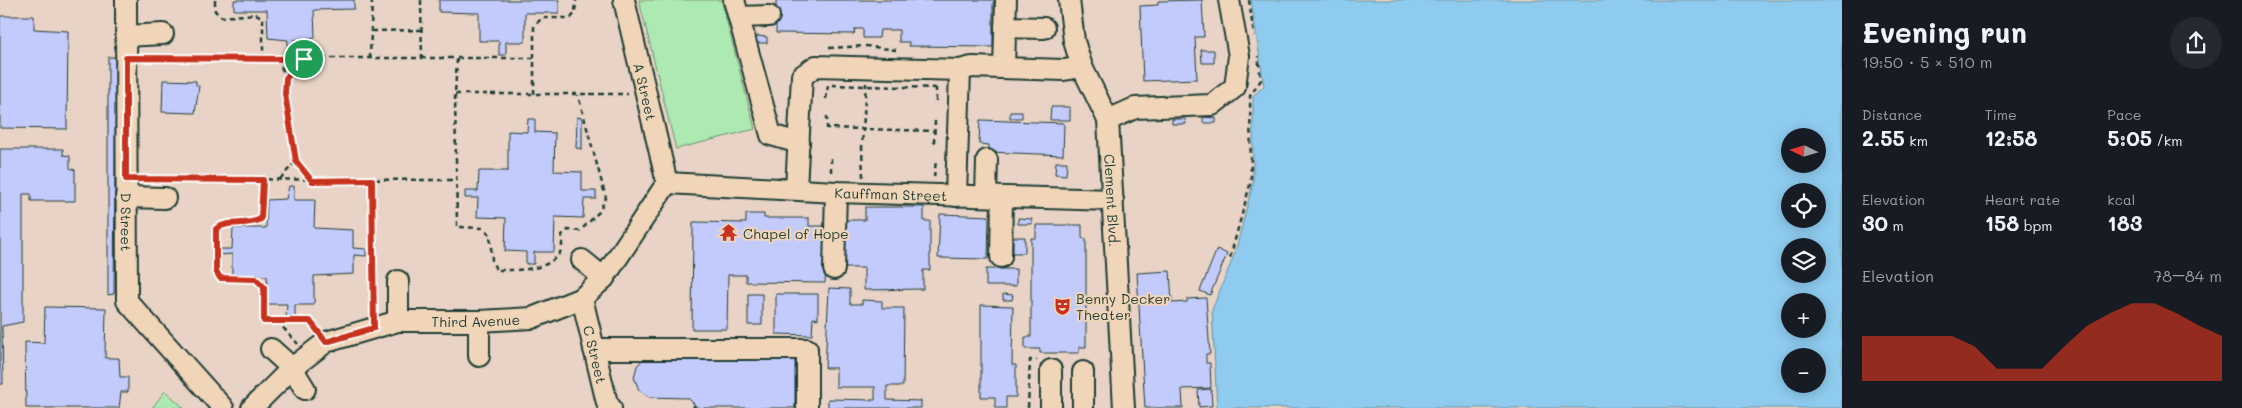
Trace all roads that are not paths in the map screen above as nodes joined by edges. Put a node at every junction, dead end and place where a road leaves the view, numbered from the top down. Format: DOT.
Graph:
graph roads {
  1 [pos="126,0"];
  2 [pos="624,0"];
  3 [pos="1006,0"];
  4 [pos="1069,0"];
  5 [pos="1229,0"];
  6 [pos="736,9"];
  7 [pos="769,16"];
  8 [pos="1005,27"];
  9 [pos="1044,28"];
  10 [pos="163,34"];
  11 [pos="126,36"];
  12 [pos="1082,67"];
  13 [pos="1004,68"];
  14 [pos="960,70"];
  15 [pos="1108,120"];
  16 [pos="799,142"];
  17 [pos="987,160"];
  18 [pos="667,183"];
  19 [pos="796,190"];
  20 [pos="836,192"];
  21 [pos="956,196"];
  22 [pos="126,197"];
  23 [pos="994,197"];
  24 [pos="165,198"];
  25 [pos="1113,200"];
  26 [pos="1001,257"];
  27 [pos="582,260"];
  28 [pos="834,269"];
  29 [pos="604,278"];
  30 [pos="398,281"];
  31 [pos="582,298"];
  32 [pos="398,321"];
  33 [pos="479,321"];
  34 [pos="271,348"];
  35 [pos="594,349"];
  36 [pos="479,356"];
  37 [pos="292,368"];
  38 [pos="1051,370"];
  39 [pos="1082,372"];
  40 [pos="305,389"];
  41 [pos="222,408"];
  42 [pos="252,408"];
  43 [pos="611,408"];
  44 [pos="807,408"];
  45 [pos="1051,408"];
  46 [pos="1083,408"];
  47 [pos="1124,408"];
  1 -- 11 [label="street, D Street"];
  2 -- 18 [label="street, A Street"];
  3 -- 8 [label="street"];
  4 -- 12 [label="street, Clement Blvd."];
  5 -- 15 [label="street"];
  6 -- 7 [label="street"];
  6 -- 16 [label="street"];
  8 -- 9 [label="street"];
  8 -- 13 [label="street"];
  10 -- 11 [label="street"];
  11 -- 22 [label="street, D Street"];
  12 -- 13 [label="street"];
  12 -- 15 [label="street, Clement Blvd."];
  13 -- 14 [label="street"];
  14 -- 16 [label="street"];
  14 -- 21 [label="street"];
  15 -- 25 [label="street, Clement Blvd."];
  16 -- 19 [label="street"];
  17 -- 23 [label="street"];
  18 -- 19 [label="street, Kauffman Street"];
  18 -- 29 [label="street, Third Avenue"];
  19 -- 20 [label="street, Kauffman Street"];
  20 -- 21 [label="street, Kauffman Street"];
  20 -- 28 [label="street"];
  21 -- 23 [label="street, Kauffman Street"];
  22 -- 24 [label="street"];
  22 -- 41 [label="street, D Street"];
  23 -- 25 [label="street, Kauffman Street"];
  23 -- 26 [label="street"];
  25 -- 47 [label="street, Clement Blvd."];
  27 -- 29 [label="street"];
  29 -- 31 [label="street, Third Avenue"];
  30 -- 32 [label="street"];
  31 -- 33 [label="street, Third Avenue"];
  31 -- 35 [label="street, C Street"];
  32 -- 33 [label="street, Third Avenue"];
  32 -- 37 [label="street, Third Avenue"];
  33 -- 36 [label="street"];
  34 -- 37 [label="street"];
  35 -- 43 [label="street, C Street"];
  35 -- 44 [label="street"];
  37 -- 40 [label="street"];
  37 -- 42 [label="street, Third Avenue"];
  38 -- 45 [label="street"];
  39 -- 46 [label="street"];
}
